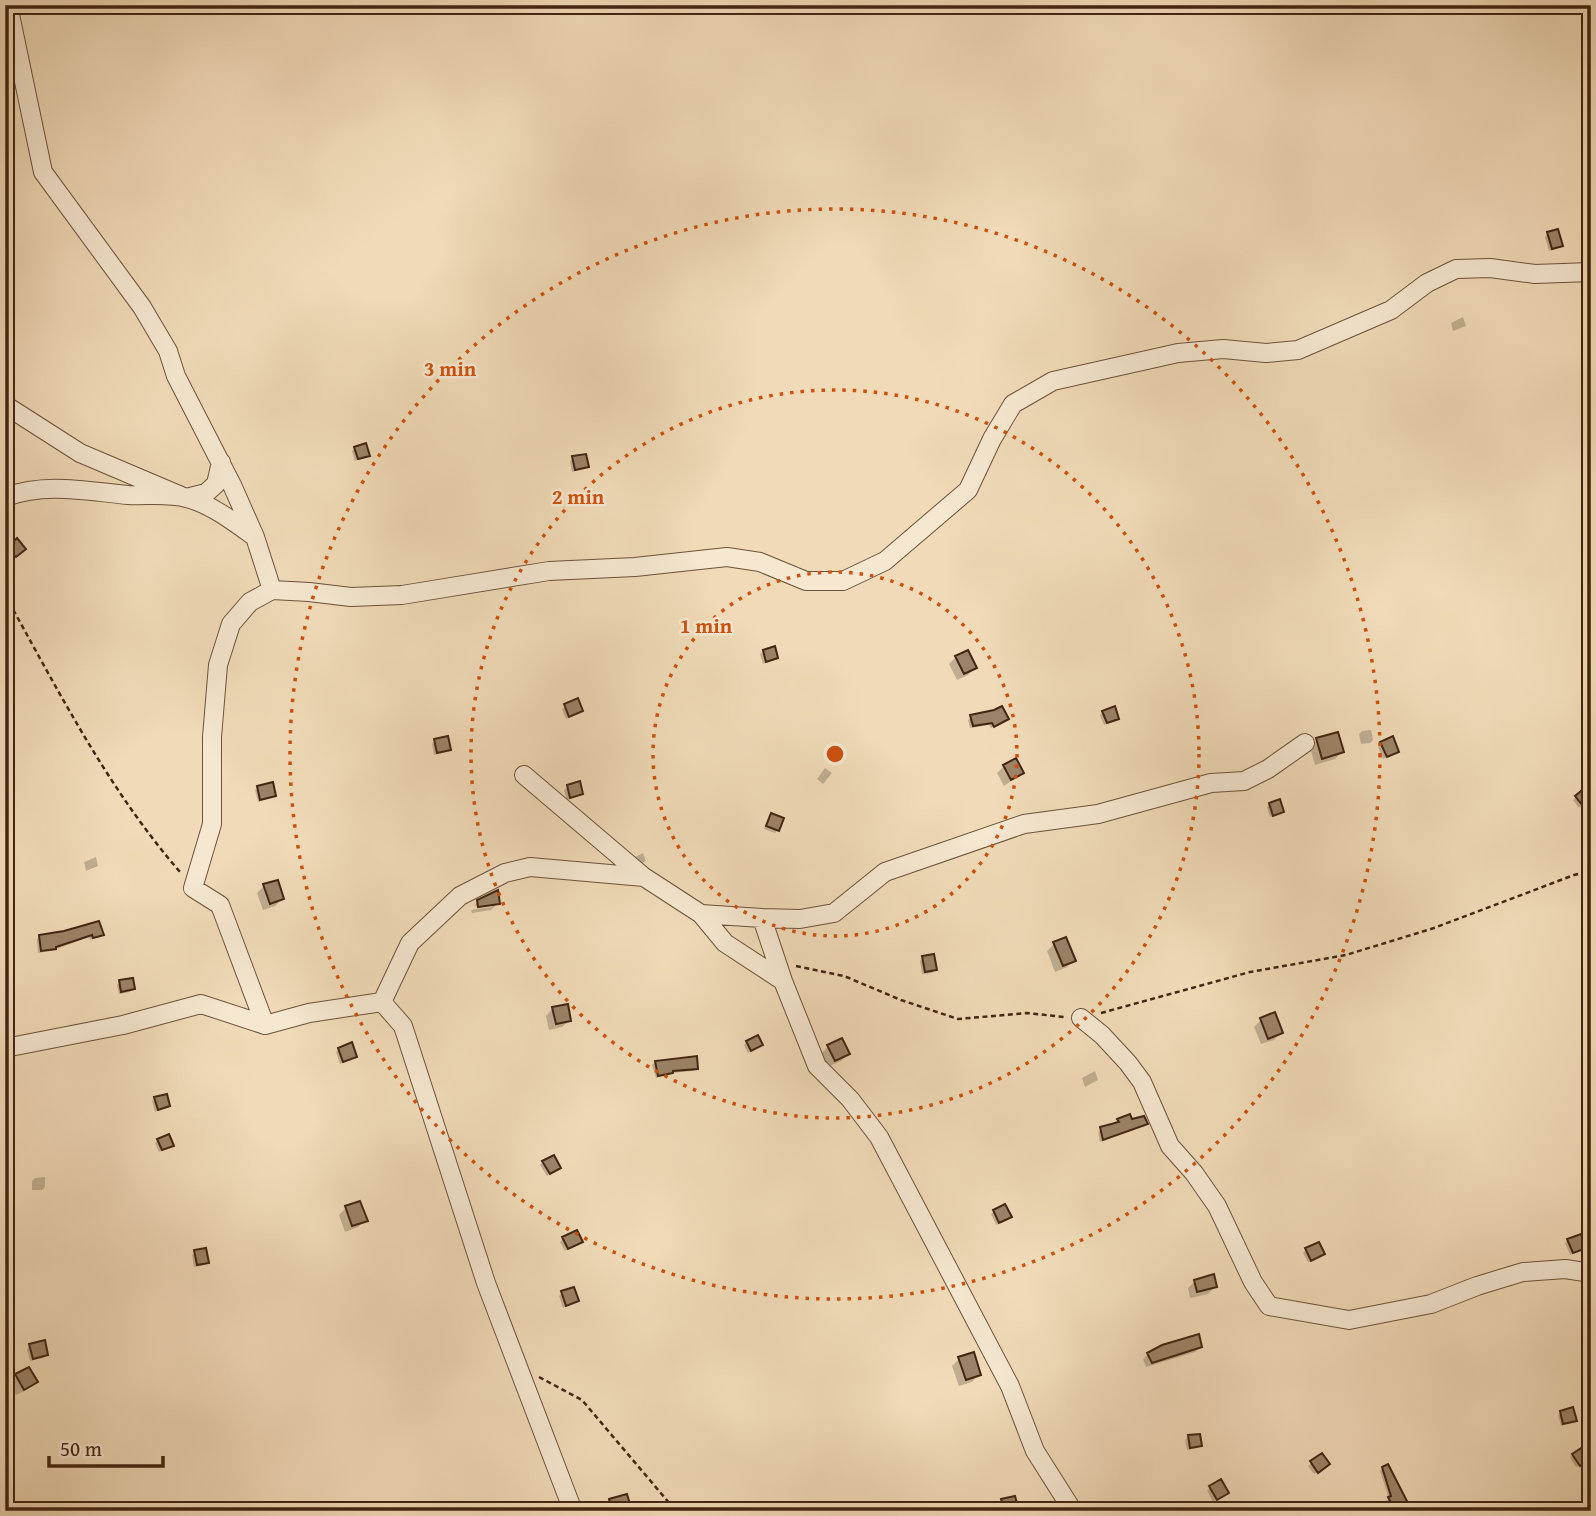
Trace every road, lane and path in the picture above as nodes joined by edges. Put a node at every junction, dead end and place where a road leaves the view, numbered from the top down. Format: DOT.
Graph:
graph roads {
  1 [pos="8,5"];
  2 [pos="1591,272"];
  3 [pos="5,405"];
  4 [pos="221,462"];
  5 [pos="5,497"];
  6 [pos="186,498"];
  7 [pos="255,537"];
  8 [pos="272,590"];
  9 [pos="5,595"];
  10 [pos="1305,743"];
  11 [pos="524,775"];
  12 [pos="1591,871"];
  13 [pos="644,877"];
  14 [pos="193,888"];
  15 [pos="701,914"];
  16 [pos="762,918"];
  17 [pos="777,961"];
  18 [pos="783,981"];
  19 [pos="382,1002"];
  20 [pos="1081,1018"];
  21 [pos="265,1025"];
  22 [pos="5,1048"];
  23 [pos="1591,1273"];
  24 [pos="518,1365"];
  25 [pos="569,1505"];
  26 [pos="676,1511"];
  27 [pos="1073,1511"];
  1 -- 4 [label="street"];
  2 -- 8 [label="street"];
  3 -- 6 [label="street"];
  4 -- 6 [label="street"];
  4 -- 7 [label="street"];
  5 -- 6 [label="street"];
  6 -- 7 [label="street"];
  7 -- 8 [label="street"];
  8 -- 14 [label="street"];
  9 -- 14 [label="path"];
  10 -- 16 [label="street"];
  11 -- 13 [label="street"];
  12 -- 20 [label="path"];
  13 -- 15 [label="street"];
  13 -- 19 [label="street"];
  14 -- 21 [label="street"];
  15 -- 16 [label="street"];
  15 -- 18 [label="street"];
  16 -- 17 [label="street"];
  17 -- 18 [label="street"];
  17 -- 20 [label="path"];
  18 -- 27 [label="street"];
  19 -- 21 [label="street"];
  19 -- 24 [label="street"];
  20 -- 23 [label="street"];
  21 -- 22 [label="street"];
  24 -- 25 [label="street"];
  24 -- 26 [label="path"];
}
